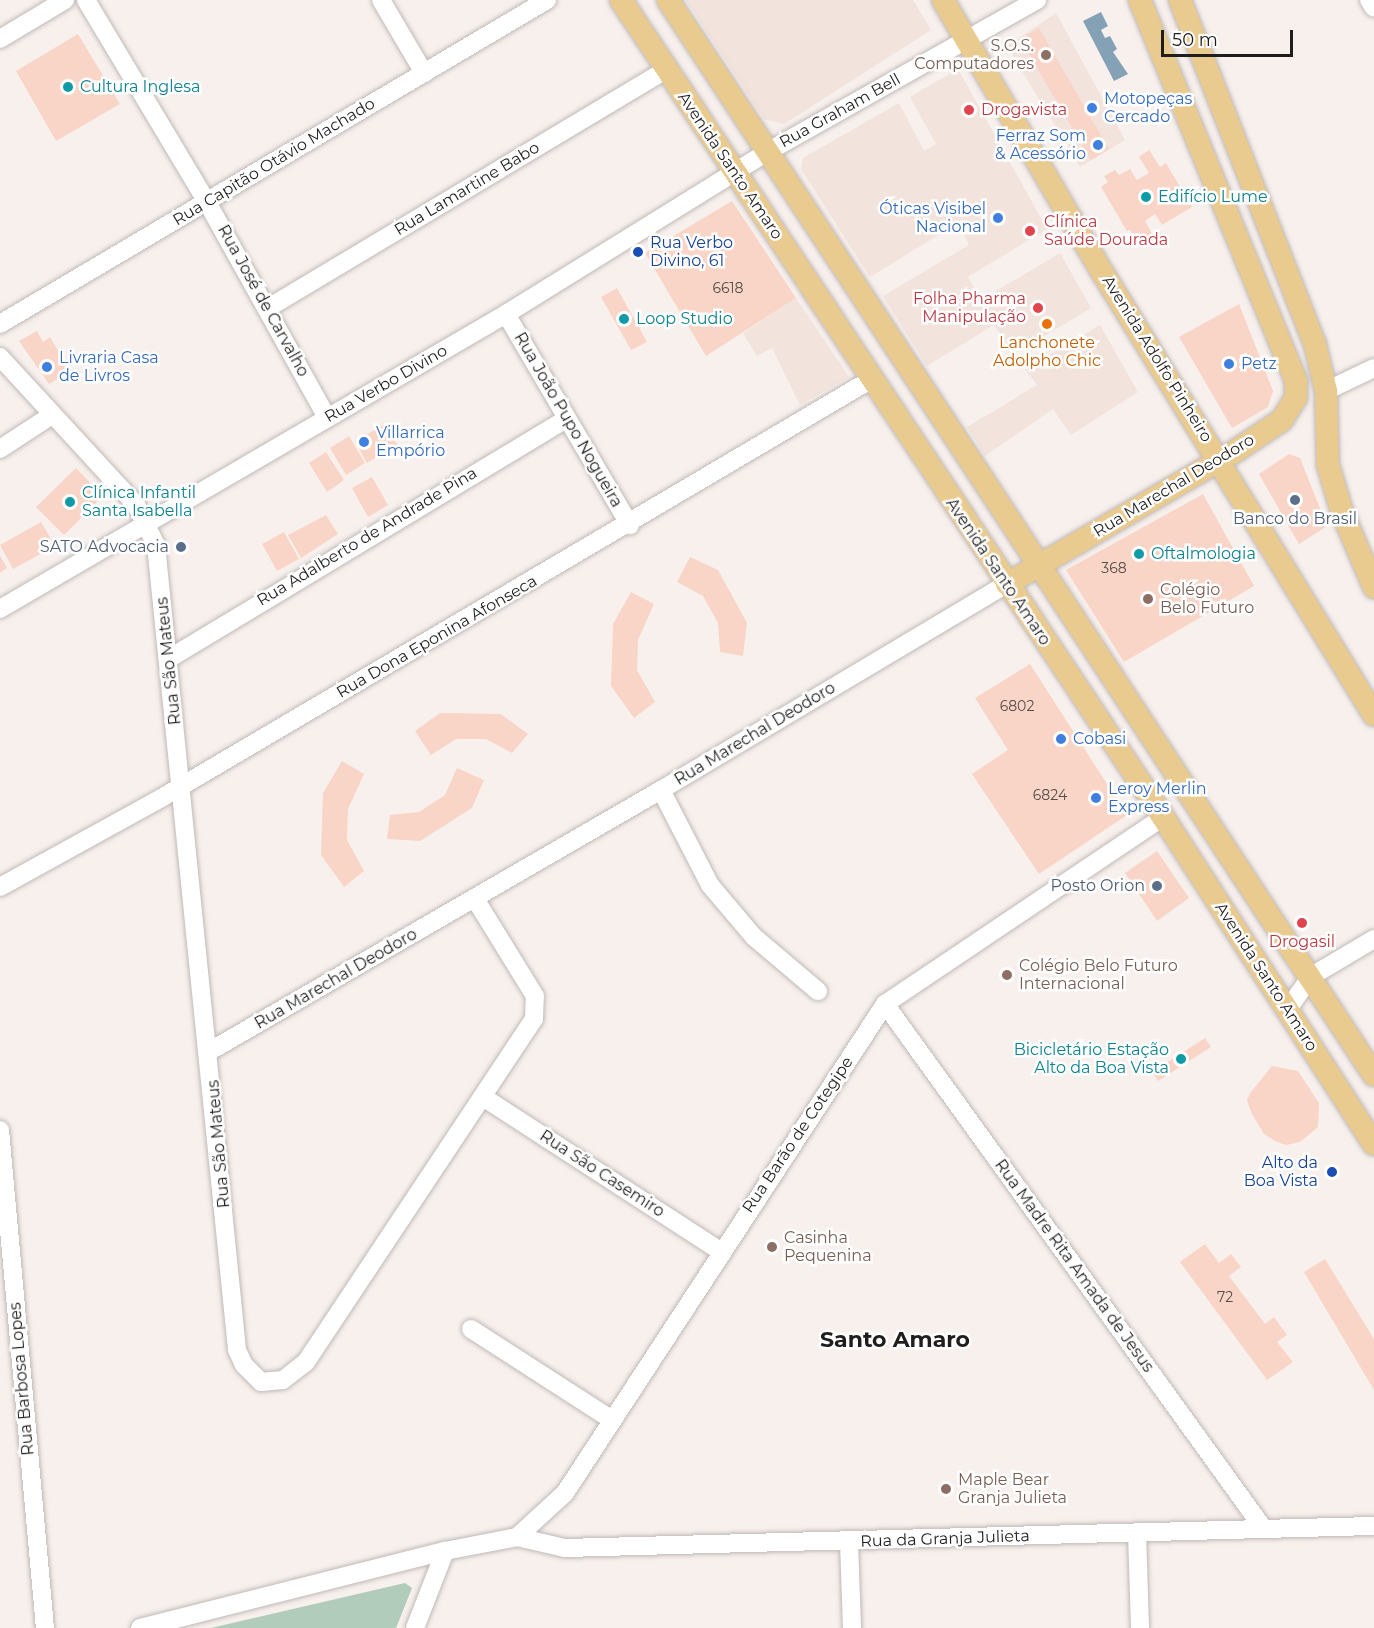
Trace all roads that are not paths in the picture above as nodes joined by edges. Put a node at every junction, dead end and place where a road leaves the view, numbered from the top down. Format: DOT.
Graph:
graph roads {
  1 [pos="65,0"];
  2 [pos="86,0"];
  3 [pos="381,0"];
  4 [pos="547,0"];
  5 [pos="621,0"];
  6 [pos="668,0"];
  7 [pos="943,0"];
  8 [pos="1037,0"];
  9 [pos="1140,0"];
  10 [pos="1180,0"];
  11 [pos="1369,0"];
  12 [pos="1374,8"];
  13 [pos="0,39"];
  14 [pos="967,40"];
  15 [pos="665,70"];
  16 [pos="424,73"];
  17 [pos="769,151"];
  18 [pos="735,172"];
  19 [pos="207,202"];
  20 [pos="268,308"];
  21 [pos="506,314"];
  22 [pos="0,324"];
  23 [pos="0,357"];
  24 [pos="1374,368"];
  25 [pos="870,380"];
  26 [pos="1326,391"];
  27 [pos="52,415"];
  28 [pos="327,418"];
  29 [pos="566,419"];
  30 [pos="0,448"];
  31 [pos="1220,460"];
  32 [pos="148,523"];
  33 [pos="630,525"];
  34 [pos="1040,566"];
  35 [pos="1006,584"];
  36 [pos="1374,587"];
  37 [pos="0,609"];
  38 [pos="170,658"];
  39 [pos="1374,715"];
  40 [pos="183,785"];
  41 [pos="661,790"];
  42 [pos="1164,817"];
  43 [pos="0,887"];
  44 [pos="475,899"];
  45 [pos="1374,939"];
  46 [pos="1310,977"];
  47 [pos="818,991"];
  48 [pos="885,1004"];
  49 [pos="1288,1010"];
  50 [pos="210,1050"];
  51 [pos="1374,1075"];
  52 [pos="483,1097"];
  53 [pos="0,1130"];
  54 [pos="1374,1144"];
  55 [pos="720,1251"];
  56 [pos="471,1329"];
  57 [pos="612,1420"];
  58 [pos="1374,1526"];
  59 [pos="1263,1528"];
  60 [pos="1137,1532"];
  61 [pos="517,1537"];
  62 [pos="849,1542"];
  63 [pos="445,1551"];
  64 [pos="45,1628"];
  65 [pos="140,1628"];
  66 [pos="415,1628"];
  67 [pos="852,1628"];
  68 [pos="1140,1628"];
  1 -- 13 [label="street"];
  2 -- 19 [label="street, Rua José de Carvalho"];
  3 -- 16 [label="street"];
  4 -- 16 [label="street, Rua Capitão Otávio Machado"];
  5 -- 15 [label="main road, Avenida Santo Amaro"];
  6 -- 17 [label="main road"];
  7 -- 14 [label="main road, Avenida Adolfo Pinheiro"];
  8 -- 14 [label="street, Rua Graham Bell"];
  9 -- 31 [label="main road, Rua Marechal Deodoro"];
  10 -- 26 [label="main road"];
  11 -- 12 [label="street"];
  14 -- 17 [label="street, Rua Graham Bell"];
  14 -- 31 [label="main road, Avenida Adolfo Pinheiro"];
  15 -- 18 [label="main road, Avenida Santo Amaro"];
  15 -- 20 [label="street, Rua Lamartine Babo"];
  16 -- 19 [label="street, Rua Capitão Otávio Machado"];
  17 -- 18 [label="street, Rua Verbo Divino"];
  17 -- 34 [label="main road"];
  18 -- 21 [label="street, Rua Verbo Divino"];
  18 -- 25 [label="main road, Avenida Santo Amaro"];
  19 -- 20 [label="street, Rua José de Carvalho"];
  19 -- 22 [label="street, Rua Capitão Otávio Machado"];
  20 -- 28 [label="street, Rua José de Carvalho"];
  21 -- 28 [label="street, Rua Verbo Divino"];
  21 -- 29 [label="street, Rua João Pupo Nogueira"];
  23 -- 27 [label="street, Rua São Mateus"];
  24 -- 26 [label="street"];
  25 -- 33 [label="street, Rua Dona Eponina Afonseca"];
  25 -- 35 [label="main road, Avenida Santo Amaro"];
  26 -- 36 [label="main road"];
  27 -- 30 [label="street"];
  27 -- 32 [label="street, Rua São Mateus"];
  28 -- 32 [label="street, Rua Verbo Divino"];
  29 -- 33 [label="street, Rua João Pupo Nogueira"];
  29 -- 38 [label="street, Rua Adalberto de Andrade Pina"];
  31 -- 34 [label="main road, Rua Marechal Deodoro"];
  31 -- 39 [label="main road, Avenida Adolfo Pinheiro"];
  32 -- 37 [label="street, Rua Verbo Divino"];
  32 -- 38 [label="street, Rua São Mateus"];
  33 -- 40 [label="street, Rua Dona Eponina Afonseca"];
  34 -- 35 [label="main road, Rua Marechal Deodoro"];
  34 -- 46 [label="main road"];
  35 -- 41 [label="street, Rua Marechal Deodoro"];
  35 -- 42 [label="main road, Avenida Santo Amaro"];
  38 -- 40 [label="street, Rua São Mateus"];
  40 -- 43 [label="street, Rua Dona Eponina Afonseca"];
  40 -- 50 [label="street, Rua São Mateus"];
  41 -- 44 [label="street, Rua Marechal Deodoro"];
  41 -- 47 [label="street"];
  42 -- 48 [label="street, Rua Barão de Cotegipe"];
  42 -- 49 [label="main road, Avenida Santo Amaro"];
  44 -- 50 [label="street, Rua Marechal Deodoro"];
  44 -- 52 [label="street, Rua São Mateus"];
  45 -- 46 [label="street"];
  46 -- 49 [label="street"];
  46 -- 51 [label="main road"];
  48 -- 55 [label="street, Rua Barão de Cotegipe"];
  48 -- 59 [label="street, Rua Madre Rita Amada de Jesus"];
  49 -- 54 [label="main road, Avenida Santo Amaro"];
  50 -- 52 [label="street, Rua São Mateus"];
  52 -- 55 [label="street, Rua São Casemiro"];
  53 -- 64 [label="street, Rua Barbosa Lopes"];
  55 -- 57 [label="street, Rua Barão de Cotegipe"];
  56 -- 57 [label="street"];
  57 -- 61 [label="street, Rua Barão de Cotegipe"];
  58 -- 59 [label="street, Rua da Granja Julieta"];
  59 -- 60 [label="street, Rua da Granja Julieta"];
  60 -- 62 [label="street, Rua da Granja Julieta"];
  60 -- 68 [label="street"];
  61 -- 62 [label="street, Rua da Granja Julieta"];
  61 -- 63 [label="street"];
  62 -- 67 [label="street"];
  63 -- 65 [label="street"];
  63 -- 66 [label="street"];
}
